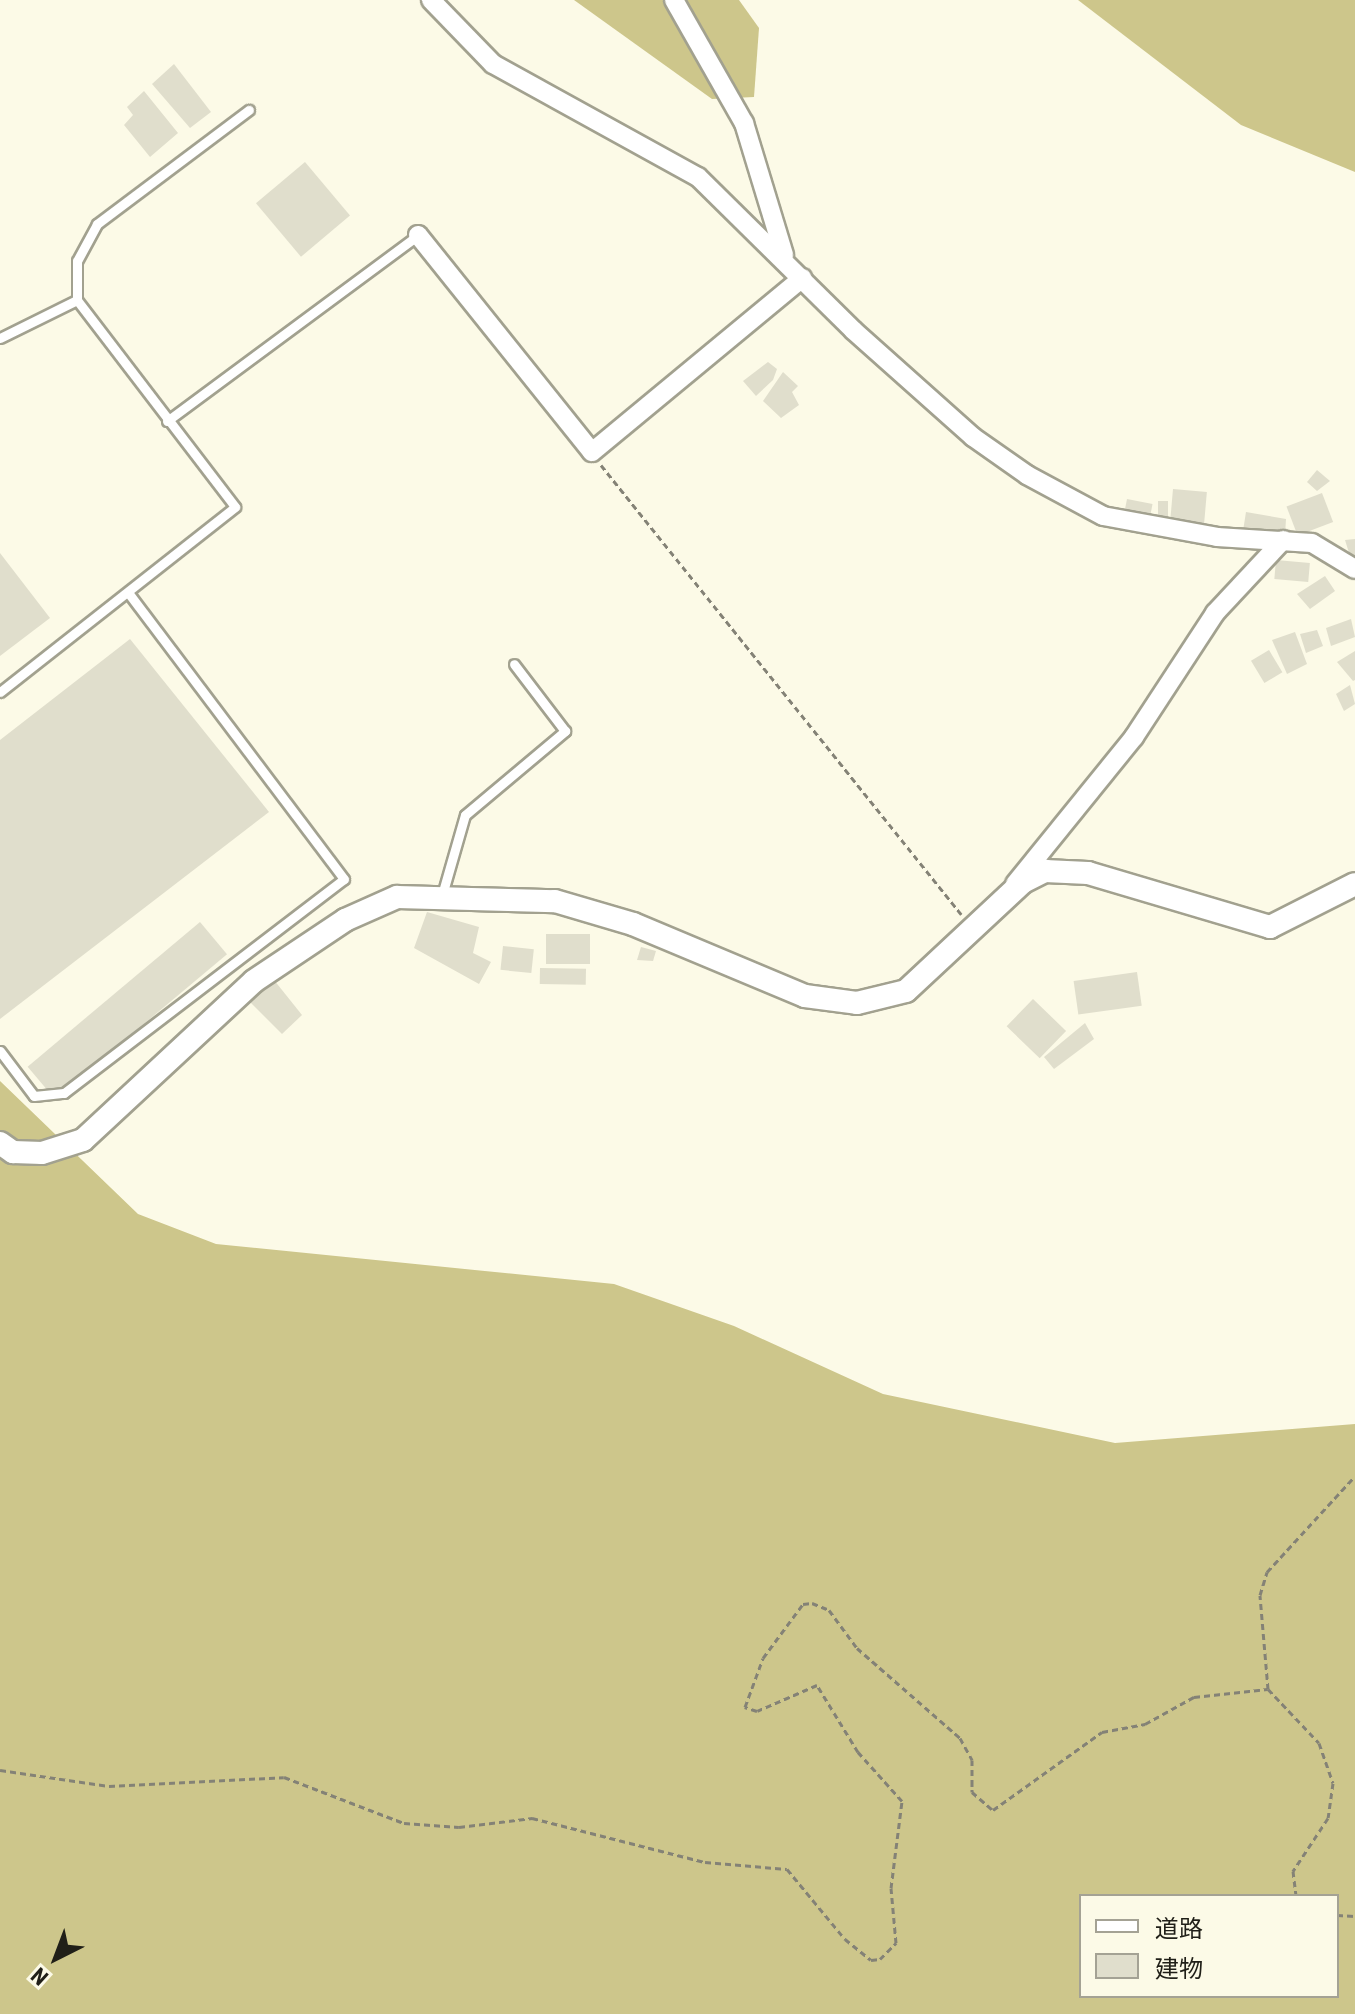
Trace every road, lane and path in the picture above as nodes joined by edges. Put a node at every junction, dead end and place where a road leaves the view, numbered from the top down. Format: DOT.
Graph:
graph roads {
  1 [pos="431,0"];
  2 [pos="674,0"];
  3 [pos="249,110"];
  4 [pos="418,235"];
  5 [pos="787,260"];
  6 [pos="802,278"];
  7 [pos="77,300"];
  8 [pos="0,338"];
  9 [pos="167,421"];
  10 [pos="592,452"];
  11 [pos="1283,540"];
  12 [pos="1355,569"];
  13 [pos="128,592"];
  14 [pos="514,664"];
  15 [pos="0,692"];
  16 [pos="1355,884"];
  17 [pos="442,895"];
  18 [pos="998,905"];
  19 [pos="974,929"];
  20 [pos="0,1051"];
  21 [pos="0,1143"];
  22 [pos="1355,1476"];
  23 [pos="1268,1689"];
  24 [pos="0,1770"];
  25 [pos="1296,1894"];
  1 -- 5 [label="street"];
  2 -- 5 [label="street"];
  3 -- 7 [label="lane"];
  4 -- 9 [label="lane"];
  4 -- 10 [label="street"];
  5 -- 6 [label="street"];
  6 -- 10 [label="street"];
  6 -- 11 [label="street"];
  7 -- 8 [label="lane"];
  7 -- 9 [label="lane"];
  9 -- 13 [label="lane"];
  10 -- 19 [label="path"];
  11 -- 12 [label="street"];
  11 -- 18 [label="street"];
  13 -- 15 [label="lane"];
  13 -- 20 [label="lane"];
  14 -- 17 [label="lane"];
  16 -- 18 [label="street"];
  17 -- 19 [label="street"];
  17 -- 21 [label="street"];
  18 -- 19 [label="street"];
  22 -- 23 [label="path"];
  23 -- 24 [label="path"];
  23 -- 25 [label="path"];
}
